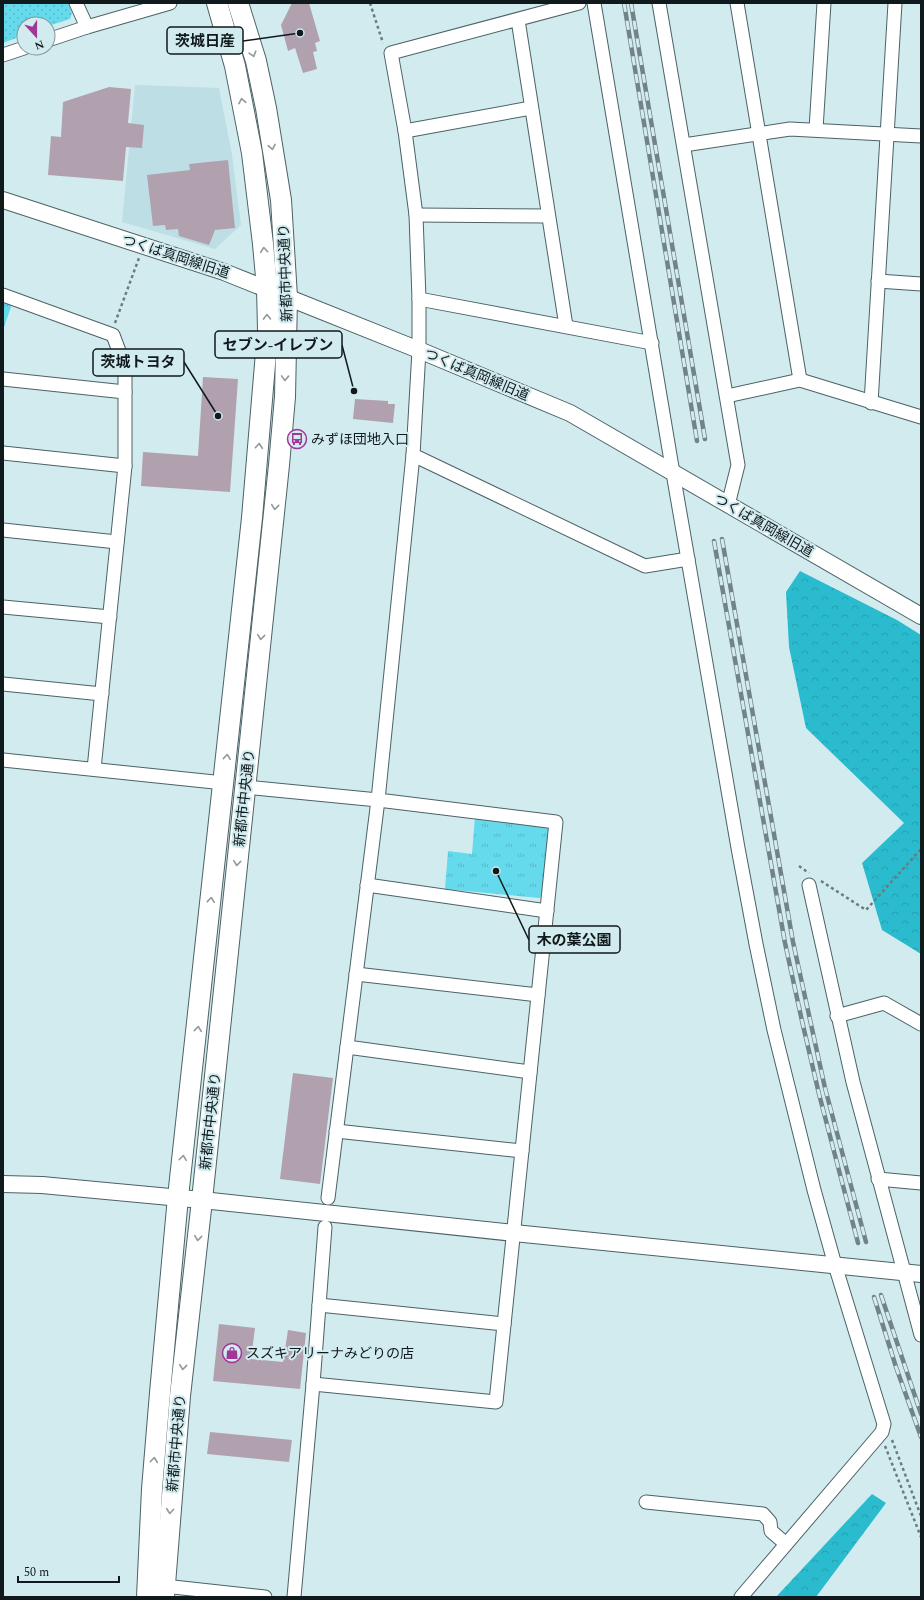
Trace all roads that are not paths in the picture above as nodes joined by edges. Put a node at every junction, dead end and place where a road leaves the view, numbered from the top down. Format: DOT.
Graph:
graph roads {
  1 [pos="76,3"];
  2 [pos="170,3"];
  3 [pos="217,3"];
  4 [pos="238,3"];
  5 [pos="579,3"];
  6 [pos="594,3"];
  7 [pos="659,3"];
  8 [pos="737,3"];
  9 [pos="824,3"];
  10 [pos="895,3"];
  11 [pos="518,20"];
  12 [pos="87,27"];
  13 [pos="56,37"];
  14 [pos="16,51"];
  15 [pos="3,55"];
  16 [pos="531,108"];
  17 [pos="816,129"];
  18 [pos="405,131"];
  19 [pos="760,133"];
  20 [pos="887,133"];
  21 [pos="921,136"];
  22 [pos="684,145"];
  23 [pos="3,200"];
  24 [pos="416,215"];
  25 [pos="548,216"];
  26 [pos="878,281"];
  27 [pos="921,284"];
  28 [pos="267,288"];
  29 [pos="3,295"];
  30 [pos="287,297"];
  31 [pos="419,299"];
  32 [pos="566,326"];
  33 [pos="652,343"];
  34 [pos="419,350"];
  35 [pos="3,379"];
  36 [pos="800,380"];
  37 [pos="125,392"];
  38 [pos="727,396"];
  39 [pos="871,403"];
  40 [pos="921,417"];
  41 [pos="3,453"];
  42 [pos="414,455"];
  43 [pos="125,466"];
  44 [pos="673,473"];
  45 [pos="728,505"];
  46 [pos="3,530"];
  47 [pos="117,542"];
  48 [pos="688,559"];
  49 [pos="3,607"];
  50 [pos="921,616"];
  51 [pos="110,617"];
  52 [pos="3,684"];
  53 [pos="102,694"];
  54 [pos="3,760"];
  55 [pos="94,769"];
  56 [pos="224,784"];
  57 [pos="246,787"];
  58 [pos="378,800"];
  59 [pos="812,879"];
  60 [pos="367,885"];
  61 [pos="547,911"];
  62 [pos="356,974"];
  63 [pos="538,995"];
  64 [pos="837,1016"];
  65 [pos="921,1024"];
  66 [pos="346,1047"];
  67 [pos="530,1072"];
  68 [pos="336,1131"];
  69 [pos="522,1151"];
  70 [pos="878,1179"];
  71 [pos="921,1183"];
  72 [pos="3,1184"];
  73 [pos="178,1197"];
  74 [pos="328,1198"];
  75 [pos="202,1200"];
  76 [pos="325,1227"];
  77 [pos="514,1233"];
  78 [pos="835,1265"];
  79 [pos="904,1272"];
  80 [pos="921,1274"];
  81 [pos="319,1305"];
  82 [pos="504,1324"];
  83 [pos="921,1335"];
  84 [pos="313,1384"];
  85 [pos="646,1502"];
  86 [pos="786,1544"];
  87 [pos="164,1591"];
  88 [pos="147,1597"];
  89 [pos="265,1597"];
  90 [pos="294,1597"];
  91 [pos="741,1597"];
  1 -- 12 [label="street"];
  2 -- 12 [label="street"];
  28 -- 3 [label="main road, 新都市中央通り, one-way"];
  4 -- 30 [label="main road, 新都市中央通り, one-way"];
  5 -- 11 [label="street"];
  6 -- 33 [label="street"];
  7 -- 22 [label="street"];
  8 -- 19 [label="street"];
  9 -- 17 [label="street"];
  10 -- 20 [label="street"];
  11 -- 16 [label="street"];
  11 -- 18 [label="street"];
  12 -- 13 [label="street"];
  14 -- 15 [label="street"];
  16 -- 18 [label="street"];
  16 -- 25 [label="street"];
  17 -- 19 [label="street"];
  17 -- 20 [label="street"];
  18 -- 24 [label="street"];
  19 -- 22 [label="street"];
  19 -- 36 [label="street"];
  20 -- 21 [label="street"];
  20 -- 26 [label="street"];
  22 -- 38 [label="street"];
  23 -- 28 [label="street, つくば真岡線旧道"];
  24 -- 25 [label="street"];
  24 -- 31 [label="street"];
  25 -- 32 [label="street"];
  26 -- 27 [label="street"];
  26 -- 39 [label="street"];
  28 -- 30 [label="street, つくば真岡線旧道"];
  56 -- 28 [label="main road, 新都市中央通り, one-way"];
  29 -- 37 [label="street"];
  30 -- 34 [label="street, つくば真岡線旧道"];
  30 -- 57 [label="main road, 新都市中央通り, one-way"];
  31 -- 32 [label="street"];
  31 -- 34 [label="street"];
  32 -- 33 [label="street"];
  33 -- 44 [label="street"];
  34 -- 42 [label="street"];
  34 -- 44 [label="street, つくば真岡線旧道"];
  35 -- 37 [label="street"];
  36 -- 38 [label="street"];
  36 -- 39 [label="street"];
  37 -- 43 [label="street"];
  38 -- 45 [label="street"];
  39 -- 40 [label="street"];
  41 -- 43 [label="street"];
  42 -- 48 [label="street"];
  42 -- 58 [label="street"];
  43 -- 47 [label="street"];
  44 -- 45 [label="street, つくば真岡線旧道"];
  44 -- 48 [label="street"];
  45 -- 50 [label="street, つくば真岡線旧道"];
  46 -- 47 [label="street"];
  47 -- 51 [label="street"];
  48 -- 78 [label="street"];
  49 -- 51 [label="street"];
  51 -- 53 [label="street"];
  52 -- 53 [label="street"];
  53 -- 55 [label="street"];
  54 -- 55 [label="street"];
  55 -- 56 [label="street"];
  73 -- 56 [label="main road, 新都市中央通り, one-way"];
  57 -- 58 [label="street"];
  57 -- 75 [label="main road, 新都市中央通り, one-way"];
  58 -- 60 [label="street"];
  58 -- 61 [label="street"];
  59 -- 64 [label="street"];
  60 -- 61 [label="street"];
  60 -- 62 [label="street"];
  61 -- 63 [label="street"];
  62 -- 63 [label="street"];
  62 -- 66 [label="street"];
  63 -- 67 [label="street"];
  64 -- 65 [label="street"];
  64 -- 70 [label="street"];
  66 -- 67 [label="street"];
  66 -- 68 [label="street"];
  67 -- 69 [label="street"];
  68 -- 69 [label="street"];
  68 -- 74 [label="street"];
  69 -- 77 [label="street"];
  70 -- 71 [label="street"];
  70 -- 79 [label="street"];
  72 -- 73 [label="street"];
  73 -- 75 [label="street"];
  88 -- 73 [label="main road, 新都市中央通り, one-way"];
  75 -- 77 [label="street"];
  75 -- 87 [label="main road, 新都市中央通り, one-way"];
  76 -- 81 [label="street"];
  77 -- 78 [label="street"];
  77 -- 82 [label="street"];
  78 -- 79 [label="street"];
  78 -- 86 [label="street"];
  79 -- 80 [label="street"];
  79 -- 83 [label="street"];
  81 -- 82 [label="street"];
  81 -- 84 [label="street"];
  82 -- 84 [label="street"];
  84 -- 90 [label="street"];
  85 -- 86 [label="street"];
  86 -- 91 [label="street"];
  87 -- 89 [label="street"];
}
